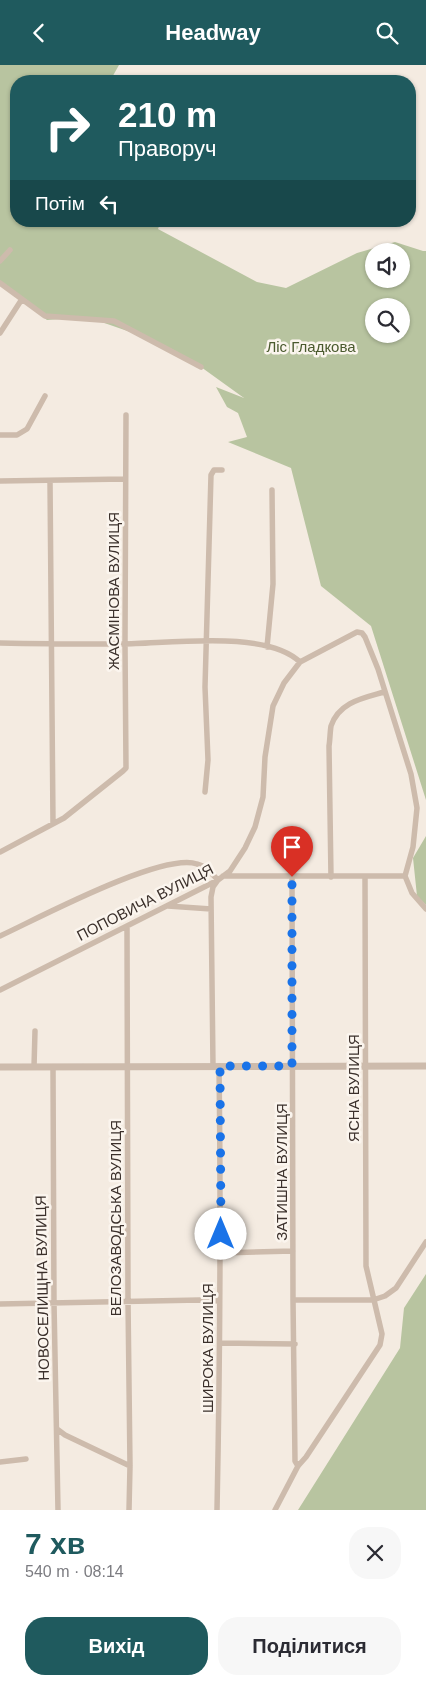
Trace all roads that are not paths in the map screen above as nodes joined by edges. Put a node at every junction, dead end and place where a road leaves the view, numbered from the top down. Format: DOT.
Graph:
graph roads {
  1 [pos="10,250"];
  2 [pos="0,261"];
  3 [pos="0,283"];
  4 [pos="22,299"];
  5 [pos="0,333"];
  6 [pos="201,367"];
  7 [pos="45,396"];
  8 [pos="126,415"];
  9 [pos="0,435"];
  10 [pos="222,470"];
  11 [pos="125,479"];
  12 [pos="0,481"];
  13 [pos="50,481"];
  14 [pos="272,490"];
  15 [pos="207,640"];
  16 [pos="0,643"];
  17 [pos="52,644"];
  18 [pos="124,644"];
  19 [pos="267,647"];
  20 [pos="300,662"];
  21 [pos="384,692"];
  22 [pos="205,792"];
  23 [pos="53,823"];
  24 [pos="0,851"];
  25 [pos="365,876"];
  26 [pos="405,876"];
  27 [pos="292,877"];
  28 [pos="331,877"];
  29 [pos="220,878"];
  30 [pos="167,906"];
  31 [pos="211,909"];
  32 [pos="426,909"];
  33 [pos="127,926"];
  34 [pos="0,936"];
  35 [pos="0,990"];
  36 [pos="35,1031"];
  37 [pos="127,1066"];
  38 [pos="216,1066"];
  39 [pos="292,1066"];
  40 [pos="366,1066"];
  41 [pos="426,1066"];
  42 [pos="0,1067"];
  43 [pos="34,1067"];
  44 [pos="53,1067"];
  45 [pos="426,1242"];
  46 [pos="294,1251"];
  47 [pos="221,1253"];
  48 [pos="373,1300"];
  49 [pos="128,1301"];
  50 [pos="219,1301"];
  51 [pos="293,1301"];
  52 [pos="54,1303"];
  53 [pos="0,1304"];
  54 [pos="220,1343"];
  55 [pos="295,1344"];
  56 [pos="57,1429"];
  57 [pos="26,1459"];
  58 [pos="0,1462"];
  59 [pos="130,1466"];
  60 [pos="298,1466"];
  61 [pos="58,1510"];
  62 [pos="129,1510"];
  63 [pos="217,1510"];
  64 [pos="275,1510"];
  1 -- 2 [label="street"];
  3 -- 4 [label="street"];
  4 -- 5 [label="street"];
  4 -- 6 [label="street"];
  7 -- 9 [label="street"];
  8 -- 11 [label="street, ЖАСМІНОВА ВУЛИЦЯ"];
  10 -- 15 [label="street"];
  11 -- 13 [label="street"];
  11 -- 18 [label="street, ЖАСМІНОВА ВУЛИЦЯ"];
  12 -- 13 [label="street"];
  13 -- 17 [label="street"];
  14 -- 19 [label="street"];
  15 -- 18 [label="street"];
  15 -- 19 [label="street"];
  15 -- 22 [label="street"];
  16 -- 17 [label="street"];
  17 -- 18 [label="street"];
  17 -- 23 [label="street"];
  18 -- 23 [label="street, ЖАСМІНОВА ВУЛИЦЯ"];
  19 -- 20 [label="street"];
  20 -- 21 [label="street, ПОПОВИЧА ВУЛИЦЯ"];
  20 -- 29 [label="street, ПОПОВИЧА ВУЛИЦЯ"];
  21 -- 26 [label="street"];
  21 -- 28 [label="street"];
  23 -- 24 [label="street"];
  25 -- 26 [label="street"];
  25 -- 28 [label="street"];
  25 -- 40 [label="street, ЯСНА ВУЛИЦЯ"];
  26 -- 32 [label="street"];
  27 -- 28 [label="street"];
  27 -- 29 [label="street"];
  27 -- 39 [label="street, ЗАТИШНА ВУЛИЦЯ"];
  29 -- 30 [label="street, ПОПОВИЧА ВУЛИЦЯ"];
  29 -- 31 [label="street, ШИРОКА ВУЛИЦЯ"];
  29 -- 34 [label="street"];
  30 -- 31 [label="street"];
  30 -- 33 [label="street, ПОПОВИЧА ВУЛИЦЯ"];
  31 -- 38 [label="street, ШИРОКА ВУЛИЦЯ"];
  33 -- 35 [label="street, ПОПОВИЧА ВУЛИЦЯ"];
  33 -- 37 [label="street, ВЕЛОЗАВОДСЬКА ВУЛИЦЯ"];
  36 -- 43 [label="street"];
  37 -- 38 [label="street"];
  37 -- 44 [label="street"];
  37 -- 49 [label="street, ВЕЛОЗАВОДСЬКА ВУЛИЦЯ"];
  38 -- 39 [label="street"];
  38 -- 47 [label="street, ШИРОКА ВУЛИЦЯ"];
  39 -- 40 [label="street"];
  39 -- 46 [label="street, ЗАТИШНА ВУЛИЦЯ"];
  40 -- 41 [label="street"];
  40 -- 48 [label="street, ЯСНА ВУЛИЦЯ"];
  42 -- 43 [label="street"];
  43 -- 44 [label="street"];
  44 -- 52 [label="street, НОВОСЕЛИЩНА ВУЛИЦЯ"];
  45 -- 48 [label="street"];
  46 -- 47 [label="street"];
  46 -- 51 [label="street, ЗАТИШНА ВУЛИЦЯ"];
  47 -- 50 [label="street, ШИРОКА ВУЛИЦЯ"];
  48 -- 51 [label="street"];
  48 -- 60 [label="street, ЯСНА ВУЛИЦЯ"];
  49 -- 50 [label="street"];
  49 -- 52 [label="street"];
  49 -- 59 [label="street, ВЕЛОЗАВОДСЬКА ВУЛИЦЯ"];
  50 -- 54 [label="street, ШИРОКА ВУЛИЦЯ"];
  51 -- 55 [label="street, ЗАТИШНА ВУЛИЦЯ"];
  52 -- 53 [label="street"];
  52 -- 56 [label="street, НОВОСЕЛИЩНА ВУЛИЦЯ"];
  54 -- 55 [label="street"];
  54 -- 63 [label="street, ШИРОКА ВУЛИЦЯ"];
  55 -- 60 [label="street, ЗАТИШНА ВУЛИЦЯ"];
  56 -- 59 [label="street"];
  56 -- 61 [label="street, НОВОСЕЛИЩНА ВУЛИЦЯ"];
  57 -- 58 [label="street"];
  59 -- 62 [label="street, ВЕЛОЗАВОДСЬКА ВУЛИЦЯ"];
  60 -- 64 [label="street, ЯСНА ВУЛИЦЯ"];
}
